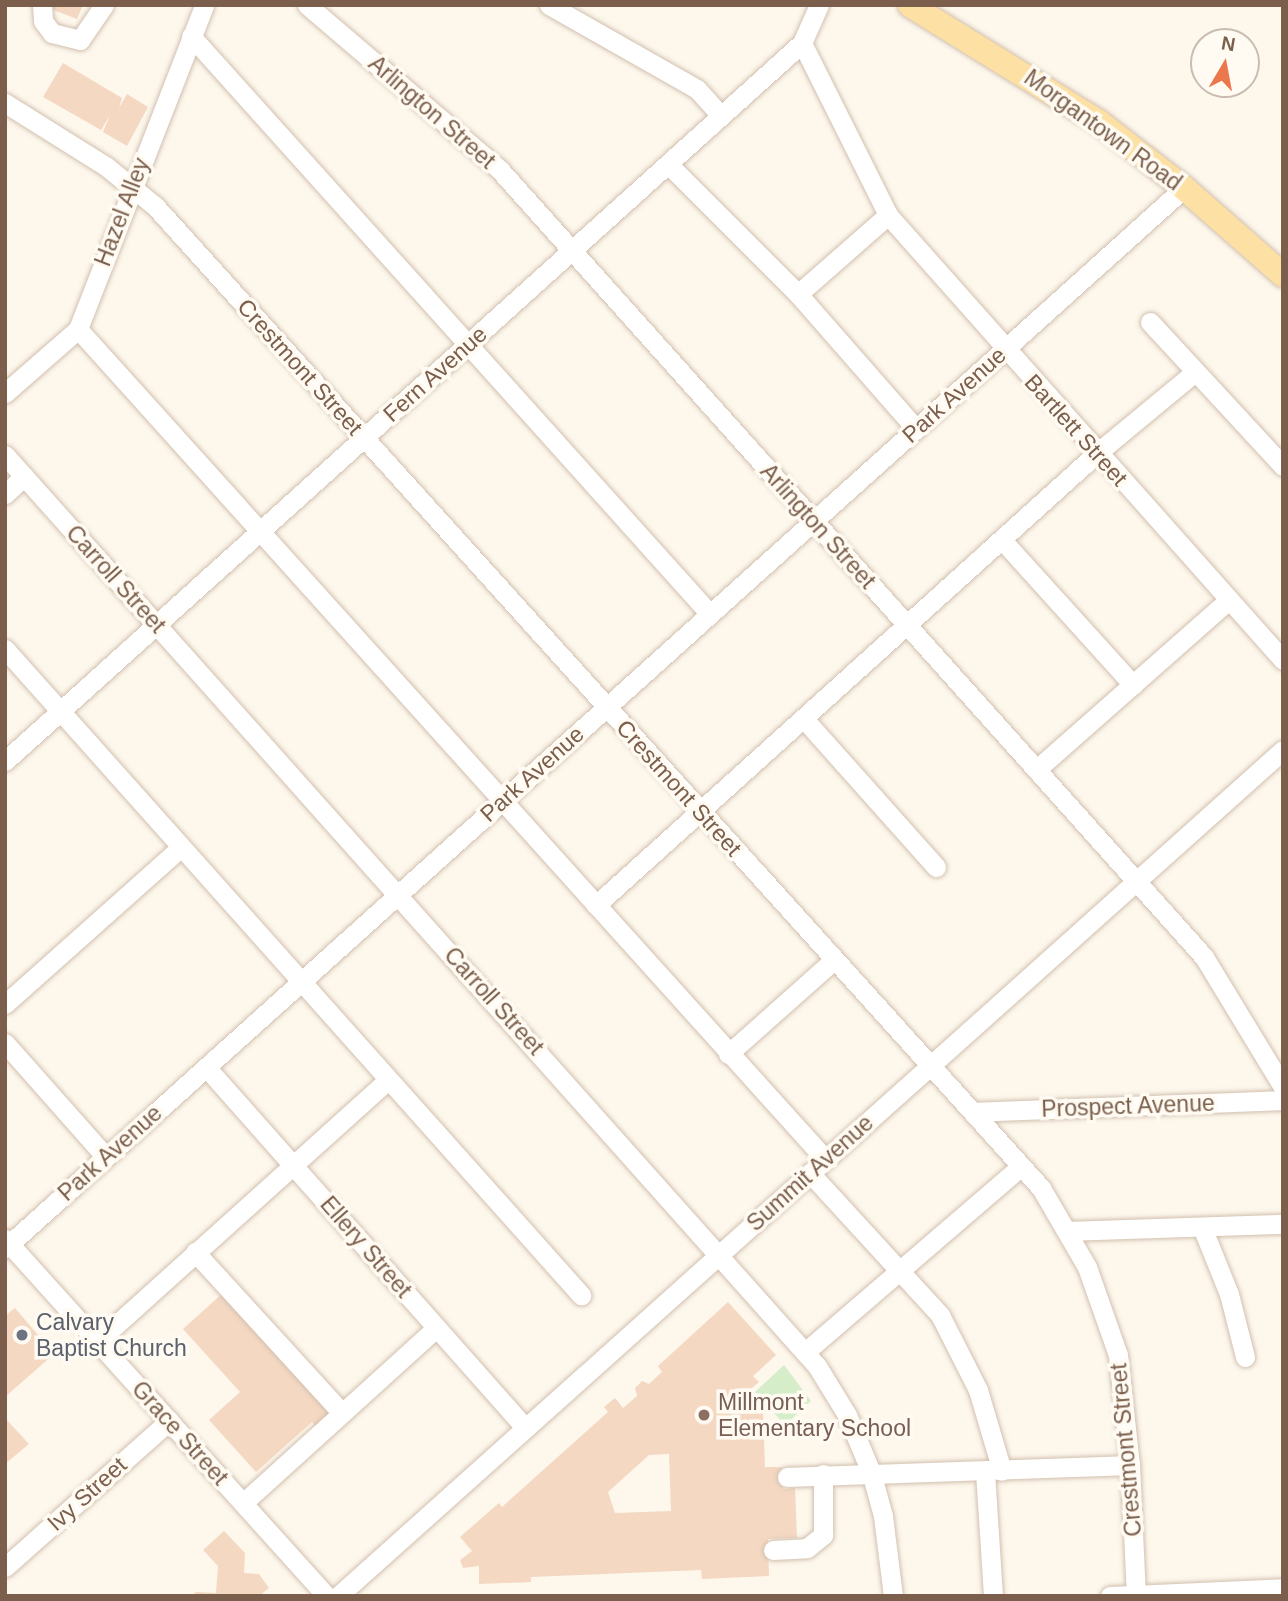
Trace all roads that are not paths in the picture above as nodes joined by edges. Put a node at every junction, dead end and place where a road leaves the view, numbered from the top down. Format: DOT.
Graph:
graph roads {
  1 [pos="25,5"];
  2 [pos="34,5"];
  3 [pos="42,5"];
  4 [pos="104,5"];
  5 [pos="204,5"];
  6 [pos="307,5"];
  7 [pos="549,5"];
  8 [pos="819,5"];
  9 [pos="910,5"];
  10 [pos="191,36"];
  11 [pos="802,43"];
  12 [pos="5,103"];
  13 [pos="721,116"];
  14 [pos="668,164"];
  15 [pos="132,187"];
  16 [pos="1184,188"];
  17 [pos="888,215"];
  18 [pos="572,251"];
  19 [pos="1283,275"];
  20 [pos="798,294"];
  21 [pos="1150,322"];
  22 [pos="78,329"];
  23 [pos="468,344"];
  24 [pos="1004,350"];
  25 [pos="1195,373"];
  26 [pos="5,393"];
  27 [pos="916,429"];
  28 [pos="363,438"];
  29 [pos="1097,453"];
  30 [pos="5,455"];
  31 [pos="1283,466"];
  32 [pos="24,476"];
  33 [pos="5,494"];
  34 [pos="814,521"];
  35 [pos="260,531"];
  36 [pos="1003,541"];
  37 [pos="1229,600"];
  38 [pos="710,614"];
  39 [pos="157,624"];
  40 [pos="909,627"];
  41 [pos="5,649"];
  42 [pos="1283,660"];
  43 [pos="1133,685"];
  44 [pos="607,707"];
  45 [pos="61,710"];
  46 [pos="805,720"];
  47 [pos="1283,750"];
  48 [pos="5,761"];
  49 [pos="1037,769"];
  50 [pos="502,801"];
  51 [pos="701,813"];
  52 [pos="181,847"];
  53 [pos="936,867"];
  54 [pos="1137,882"];
  55 [pos="399,894"];
  56 [pos="596,905"];
  57 [pos="834,960"];
  58 [pos="301,982"];
  59 [pos="5,1004"];
  60 [pos="5,1043"];
  61 [pos="728,1054"];
  62 [pos="931,1065"];
  63 [pos="206,1067"];
  64 [pos="388,1080"];
  65 [pos="1283,1087"];
  66 [pos="1283,1100"];
  67 [pos="973,1112"];
  68 [pos="106,1157"];
  69 [pos="825,1159"];
  70 [pos="295,1164"];
  71 [pos="1021,1166"];
  72 [pos="810,1173"];
  73 [pos="1283,1224"];
  74 [pos="1202,1227"];
  75 [pos="1067,1231"];
  76 [pos="7,1244"];
  77 [pos="195,1252"];
  78 [pos="719,1254"];
  79 [pos="900,1272"];
  80 [pos="581,1295"];
  81 [pos="436,1328"];
  82 [pos="98,1342"];
  83 [pos="805,1352"];
  84 [pos="1245,1357"];
  85 [pos="342,1413"];
  86 [pos="169,1421"];
  87 [pos="525,1428"];
  88 [pos="1130,1465"];
  89 [pos="994,1471"];
  90 [pos="872,1472"];
  91 [pos="823,1474"];
  92 [pos="787,1477"];
  93 [pos="243,1503"];
  94 [pos="773,1550"];
  95 [pos="5,1567"];
  96 [pos="1283,1588"];
  97 [pos="1136,1595"];
  98 [pos="327,1596"];
  99 [pos="338,1596"];
  100 [pos="893,1596"];
  101 [pos="993,1596"];
  102 [pos="1110,1596"];
  1 -- 2 [label="street"];
  3 -- 4 [label="street"];
  5 -- 10 [label="street, Hazel Alley"];
  6 -- 18 [label="street, Arlington Street"];
  7 -- 13 [label="street"];
  8 -- 11 [label="street, Fern Avenue"];
  9 -- 16 [label="main road, Morgantown Road"];
  10 -- 15 [label="street, Hazel Alley"];
  10 -- 23 [label="street"];
  11 -- 13 [label="street, Fern Avenue"];
  11 -- 17 [label="street, Bartlett Street"];
  12 -- 15 [label="street, Crestmont Street"];
  13 -- 14 [label="street, Fern Avenue"];
  14 -- 18 [label="street, Fern Avenue"];
  14 -- 20 [label="street"];
  15 -- 22 [label="street, Hazel Alley"];
  15 -- 28 [label="street, Crestmont Street"];
  16 -- 19 [label="main road, Morgantown Road"];
  16 -- 24 [label="street, Park Avenue"];
  17 -- 20 [label="street"];
  17 -- 24 [label="street, Bartlett Street"];
  18 -- 23 [label="street, Fern Avenue"];
  18 -- 34 [label="street, Arlington Street"];
  20 -- 27 [label="street"];
  21 -- 25 [label="street"];
  22 -- 26 [label="street, Hazel Alley"];
  22 -- 35 [label="street"];
  23 -- 28 [label="street, Fern Avenue"];
  23 -- 38 [label="street"];
  24 -- 27 [label="street, Park Avenue"];
  24 -- 29 [label="street, Bartlett Street"];
  25 -- 29 [label="street"];
  25 -- 31 [label="street"];
  27 -- 34 [label="street, Park Avenue"];
  28 -- 35 [label="street, Fern Avenue"];
  28 -- 44 [label="street, Crestmont Street"];
  29 -- 36 [label="street"];
  29 -- 37 [label="street, Bartlett Street"];
  30 -- 32 [label="street, Carroll Street"];
  32 -- 33 [label="street"];
  32 -- 39 [label="street, Carroll Street"];
  34 -- 38 [label="street, Park Avenue"];
  34 -- 40 [label="street, Arlington Street"];
  35 -- 39 [label="street, Fern Avenue"];
  35 -- 50 [label="street"];
  36 -- 40 [label="street"];
  36 -- 43 [label="street"];
  37 -- 42 [label="street, Bartlett Street"];
  37 -- 43 [label="street"];
  38 -- 44 [label="street, Park Avenue"];
  39 -- 45 [label="street, Fern Avenue"];
  39 -- 55 [label="street, Carroll Street"];
  40 -- 46 [label="street"];
  40 -- 49 [label="street, Arlington Street"];
  41 -- 45 [label="street"];
  43 -- 49 [label="street"];
  44 -- 50 [label="street, Park Avenue"];
  44 -- 51 [label="street, Crestmont Street"];
  45 -- 48 [label="street, Fern Avenue"];
  45 -- 52 [label="street"];
  46 -- 51 [label="street"];
  46 -- 53 [label="street"];
  47 -- 54 [label="street, Summit Avenue"];
  49 -- 54 [label="street, Arlington Street"];
  50 -- 55 [label="street, Park Avenue"];
  50 -- 56 [label="street"];
  51 -- 56 [label="street"];
  51 -- 57 [label="street, Crestmont Street"];
  52 -- 58 [label="street"];
  52 -- 59 [label="street"];
  54 -- 62 [label="street, Summit Avenue"];
  54 -- 65 [label="street, Arlington Street"];
  55 -- 58 [label="street, Park Avenue"];
  55 -- 78 [label="street, Carroll Street"];
  56 -- 61 [label="street"];
  57 -- 61 [label="street"];
  57 -- 62 [label="street, Crestmont Street"];
  58 -- 63 [label="street, Park Avenue"];
  58 -- 64 [label="street"];
  60 -- 68 [label="street"];
  61 -- 69 [label="street"];
  62 -- 67 [label="street, Crestmont Street"];
  62 -- 69 [label="street, Summit Avenue"];
  63 -- 68 [label="street, Park Avenue"];
  63 -- 70 [label="street, Ellery Street"];
  64 -- 70 [label="street"];
  64 -- 80 [label="street"];
  66 -- 67 [label="street, Prospect Avenue"];
  67 -- 71 [label="street, Crestmont Street"];
  68 -- 76 [label="street, Park Avenue"];
  69 -- 72 [label="street, Summit Avenue"];
  70 -- 77 [label="street"];
  70 -- 81 [label="street, Ellery Street"];
  71 -- 75 [label="street, Crestmont Street"];
  71 -- 79 [label="street"];
  72 -- 78 [label="street, Summit Avenue"];
  72 -- 79 [label="street"];
  73 -- 74 [label="street"];
  74 -- 75 [label="street"];
  74 -- 84 [label="street"];
  75 -- 88 [label="street, Crestmont Street"];
  76 -- 82 [label="street, Grace Street"];
  77 -- 82 [label="street"];
  77 -- 85 [label="street"];
  78 -- 83 [label="street, Carroll Street"];
  78 -- 87 [label="street, Summit Avenue"];
  79 -- 83 [label="street"];
  79 -- 89 [label="street"];
  81 -- 85 [label="street"];
  81 -- 87 [label="street, Ellery Street"];
  82 -- 86 [label="street, Grace Street"];
  83 -- 90 [label="street, Carroll Street"];
  85 -- 93 [label="street"];
  86 -- 93 [label="street, Grace Street"];
  86 -- 95 [label="street, Ivy Street"];
  87 -- 99 [label="street, Summit Avenue"];
  88 -- 89 [label="street"];
  88 -- 97 [label="street, Crestmont Street"];
  89 -- 90 [label="street"];
  89 -- 101 [label="street"];
  90 -- 91 [label="street"];
  90 -- 100 [label="street, Carroll Street"];
  91 -- 92 [label="street"];
  91 -- 94 [label="street"];
  93 -- 98 [label="street, Grace Street"];
  96 -- 97 [label="street"];
  97 -- 102 [label="street"];
}
